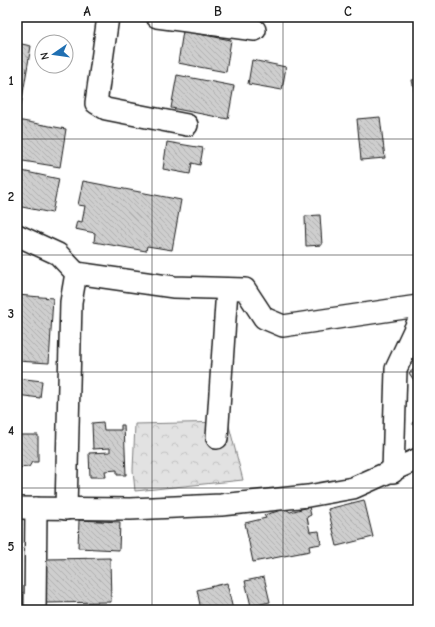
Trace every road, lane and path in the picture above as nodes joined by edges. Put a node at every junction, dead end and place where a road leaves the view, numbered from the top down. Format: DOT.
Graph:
graph roads {
  1 [pos="108,17"];
  2 [pos="157,17"];
  3 [pos="255,30"];
  4 [pos="187,125"];
  5 [pos="17,235"];
  6 [pos="76,273"];
  7 [pos="226,289"];
  8 [pos="418,306"];
  9 [pos="418,322"];
  10 [pos="217,438"];
  11 [pos="418,459"];
  12 [pos="393,472"];
  13 [pos="27,508"];
  14 [pos="66,509"];
  15 [pos="35,610"];
  1 -- 4 [label="street"];
  2 -- 3 [label="street"];
  5 -- 6 [label="street"];
  6 -- 7 [label="street"];
  6 -- 14 [label="street"];
  7 -- 8 [label="street"];
  7 -- 10 [label="street"];
  9 -- 12 [label="street"];
  11 -- 12 [label="street"];
  12 -- 14 [label="street"];
  13 -- 14 [label="street"];
  13 -- 15 [label="street"];
}
